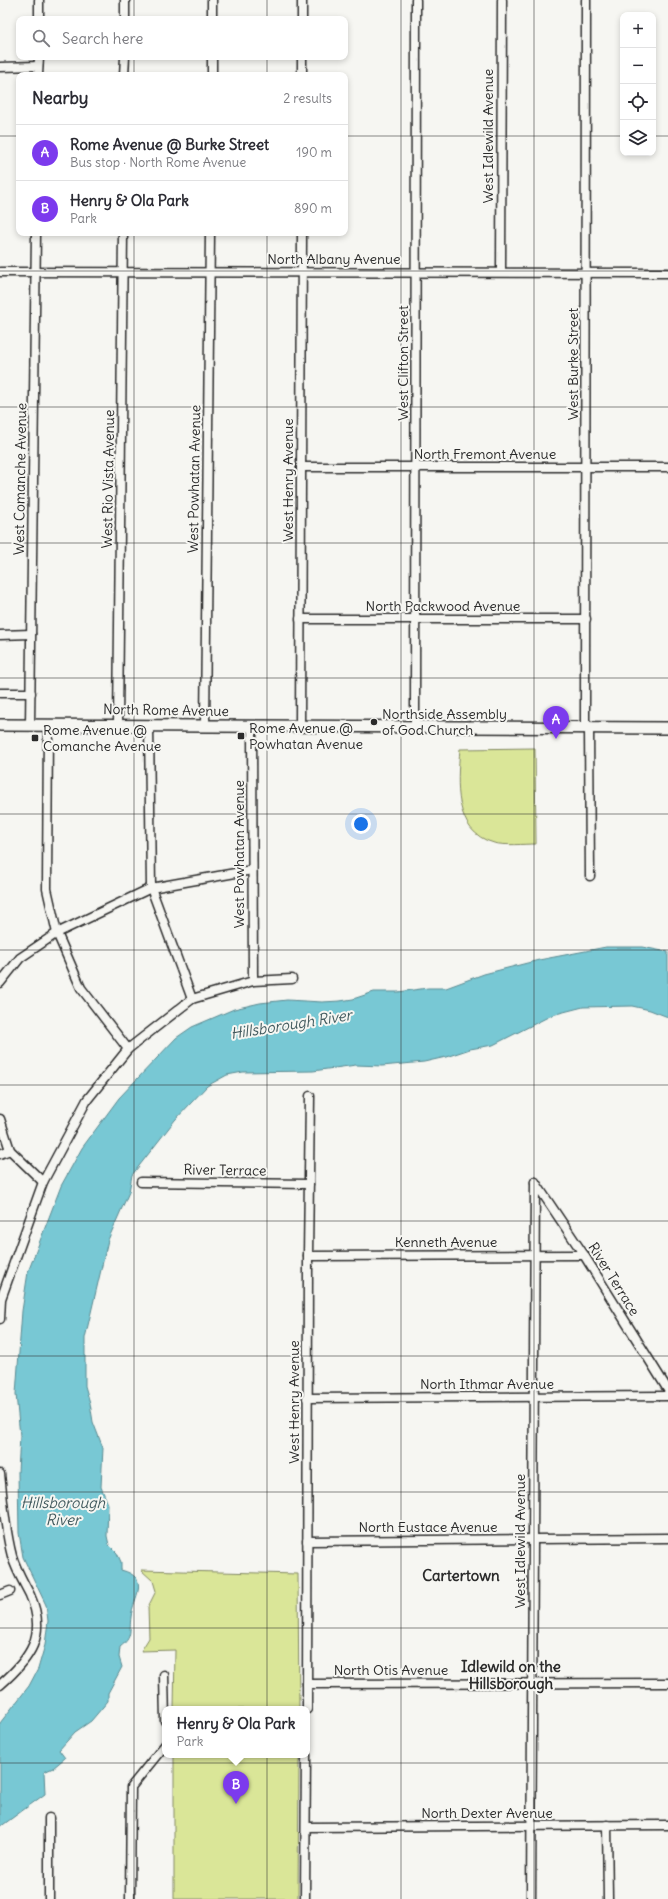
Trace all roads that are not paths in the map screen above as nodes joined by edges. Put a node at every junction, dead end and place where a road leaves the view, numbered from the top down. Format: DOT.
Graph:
graph roads {
  1 [pos="39,0"];
  2 [pos="125,0"];
  3 [pos="212,0"];
  4 [pos="302,0"];
  5 [pos="416,0"];
  6 [pos="502,0"];
  7 [pos="586,0"];
  8 [pos="39,16"];
  9 [pos="125,16"];
  10 [pos="212,16"];
  11 [pos="302,16"];
  12 [pos="38,60"];
  13 [pos="124,60"];
  14 [pos="212,60"];
  15 [pos="302,60"];
  16 [pos="0,66"];
  17 [pos="38,66"];
  18 [pos="38,72"];
  19 [pos="124,72"];
  20 [pos="212,72"];
  21 [pos="302,72"];
  22 [pos="36,236"];
  23 [pos="123,236"];
  24 [pos="210,236"];
  25 [pos="302,236"];
  26 [pos="0,272"];
  27 [pos="36,272"];
  28 [pos="122,272"];
  29 [pos="210,272"];
  30 [pos="302,272"];
  31 [pos="416,272"];
  32 [pos="501,272"];
  33 [pos="586,272"];
  34 [pos="668,273"];
  35 [pos="301,467"];
  36 [pos="416,467"];
  37 [pos="587,467"];
  38 [pos="668,467"];
  39 [pos="416,618"];
  40 [pos="300,620"];
  41 [pos="586,620"];
  42 [pos="31,634"];
  43 [pos="0,635"];
  44 [pos="0,693"];
  45 [pos="31,693"];
  46 [pos="0,725"];
  47 [pos="30,725"];
  48 [pos="48,725"];
  49 [pos="118,725"];
  50 [pos="149,725"];
  51 [pos="205,726"];
  52 [pos="252,726"];
  53 [pos="300,726"];
  54 [pos="416,727"];
  55 [pos="589,727"];
  56 [pos="668,728"];
  57 [pos="252,870"];
  58 [pos="590,876"];
  59 [pos="151,888"];
  60 [pos="57,933"];
  61 [pos="292,979"];
  62 [pos="253,981"];
  63 [pos="0,983"];
  64 [pos="192,999"];
  65 [pos="128,1049"];
  66 [pos="310,1096"];
  67 [pos="0,1119"];
  68 [pos="10,1150"];
  69 [pos="0,1154"];
  70 [pos="43,1182"];
  71 [pos="141,1182"];
  72 [pos="535,1182"];
  73 [pos="309,1184"];
  74 [pos="534,1254"];
  75 [pos="584,1255"];
  76 [pos="308,1256"];
  77 [pos="1,1299"];
  78 [pos="0,1320"];
  79 [pos="668,1390"];
  80 [pos="668,1396"];
  81 [pos="534,1397"];
  82 [pos="307,1398"];
  83 [pos="0,1474"];
  84 [pos="668,1538"];
  85 [pos="533,1539"];
  86 [pos="307,1541"];
  87 [pos="10,1591"];
  88 [pos="0,1595"];
  89 [pos="164,1675"];
  90 [pos="533,1682"];
  91 [pos="668,1683"];
  92 [pos="307,1684"];
  93 [pos="0,1685"];
  94 [pos="165,1706"];
  95 [pos="307,1706"];
  96 [pos="162,1749"];
  97 [pos="306,1758"];
  98 [pos="50,1818"];
  99 [pos="607,1825"];
  100 [pos="668,1825"];
  101 [pos="532,1826"];
  102 [pos="306,1828"];
  103 [pos="49,1899"];
  104 [pos="130,1899"];
  105 [pos="305,1899"];
  106 [pos="532,1899"];
  107 [pos="608,1899"];
  1 -- 8 [label="street"];
  2 -- 9 [label="street"];
  3 -- 10 [label="street"];
  4 -- 11 [label="street"];
  5 -- 31 [label="street, West Clifton Street"];
  6 -- 32 [label="street, West Idlewild Avenue"];
  7 -- 33 [label="street, West Burke Street"];
  12 -- 17 [label="street"];
  13 -- 19 [label="street"];
  14 -- 20 [label="street"];
  15 -- 21 [label="street"];
  16 -- 17 [label="street"];
  17 -- 18 [label="street"];
  22 -- 27 [label="street, West Comanche Avenue"];
  23 -- 28 [label="street, West Rio Vista Avenue"];
  24 -- 29 [label="street, West Powhatan Avenue"];
  25 -- 30 [label="street, West Henry Avenue"];
  26 -- 27 [label="street, North Albany Avenue"];
  27 -- 28 [label="street, North Albany Avenue"];
  27 -- 42 [label="street, West Comanche Avenue"];
  28 -- 29 [label="street, North Albany Avenue"];
  28 -- 49 [label="street, West Rio Vista Avenue"];
  29 -- 30 [label="street, North Albany Avenue"];
  29 -- 51 [label="street, West Powhatan Avenue"];
  30 -- 31 [label="street, North Albany Avenue"];
  30 -- 35 [label="street, West Henry Avenue"];
  31 -- 32 [label="street, North Albany Avenue"];
  31 -- 36 [label="street, West Clifton Street"];
  32 -- 33 [label="street, North Albany Avenue"];
  33 -- 34 [label="street, North Albany Avenue"];
  33 -- 37 [label="street, West Burke Street"];
  35 -- 36 [label="street, North Fremont Avenue"];
  35 -- 40 [label="street, West Henry Avenue"];
  36 -- 37 [label="street, North Fremont Avenue"];
  36 -- 39 [label="street, West Clifton Street"];
  37 -- 38 [label="street, North Fremont Avenue"];
  37 -- 41 [label="street, West Burke Street"];
  39 -- 40 [label="street, North Packwood Avenue"];
  39 -- 41 [label="street, North Packwood Avenue"];
  39 -- 54 [label="street, West Clifton Street"];
  40 -- 53 [label="street, West Henry Avenue"];
  41 -- 55 [label="street, West Burke Street"];
  42 -- 43 [label="street"];
  42 -- 45 [label="street, West Comanche Avenue"];
  44 -- 45 [label="street"];
  45 -- 47 [label="street, West Comanche Avenue"];
  46 -- 47 [label="street, North Rome Avenue"];
  47 -- 48 [label="street, North Rome Avenue"];
  48 -- 49 [label="street, North Rome Avenue"];
  48 -- 60 [label="street"];
  49 -- 50 [label="street, North Rome Avenue"];
  50 -- 51 [label="street, North Rome Avenue"];
  50 -- 59 [label="street"];
  51 -- 52 [label="street, North Rome Avenue"];
  52 -- 53 [label="street, North Rome Avenue"];
  52 -- 57 [label="street, West Powhatan Avenue"];
  53 -- 54 [label="street, North Rome Avenue"];
  54 -- 55 [label="street, North Rome Avenue"];
  55 -- 56 [label="street, North Rome Avenue"];
  55 -- 58 [label="street, West Burke Street"];
  57 -- 59 [label="street"];
  57 -- 62 [label="street, West Powhatan Avenue"];
  59 -- 60 [label="street"];
  59 -- 64 [label="street"];
  60 -- 63 [label="street"];
  60 -- 65 [label="street"];
  61 -- 62 [label="street"];
  62 -- 64 [label="street"];
  64 -- 65 [label="street"];
  65 -- 70 [label="street"];
  66 -- 73 [label="street, West Henry Avenue"];
  67 -- 68 [label="street"];
  68 -- 69 [label="street"];
  68 -- 70 [label="street"];
  70 -- 77 [label="street"];
  71 -- 73 [label="street, River Terrace"];
  72 -- 74 [label="street, West Idlewild Avenue"];
  72 -- 75 [label="street, River Terrace"];
  73 -- 76 [label="street, West Henry Avenue"];
  74 -- 75 [label="street, Kenneth Avenue"];
  74 -- 76 [label="street, Kenneth Avenue"];
  74 -- 81 [label="street, West Idlewild Avenue"];
  75 -- 79 [label="street, River Terrace"];
  76 -- 82 [label="street, West Henry Avenue"];
  77 -- 78 [label="street"];
  80 -- 81 [label="street, North Ithmar Avenue"];
  81 -- 82 [label="street, North Ithmar Avenue"];
  81 -- 85 [label="street, West Idlewild Avenue"];
  82 -- 86 [label="street, West Henry Avenue"];
  83 -- 93 [label="street"];
  84 -- 85 [label="street, North Eustace Avenue"];
  85 -- 86 [label="street, North Eustace Avenue"];
  85 -- 90 [label="street, West Idlewild Avenue"];
  86 -- 92 [label="street, West Henry Avenue"];
  87 -- 88 [label="street"];
  89 -- 94 [label="street"];
  90 -- 91 [label="street, North Otis Avenue"];
  90 -- 92 [label="street, North Otis Avenue"];
  90 -- 101 [label="street, West Idlewild Avenue"];
  92 -- 95 [label="street, West Henry Avenue"];
  96 -- 104 [label="street"];
  97 -- 102 [label="street"];
  98 -- 103 [label="street"];
  99 -- 100 [label="street, North Dexter Avenue"];
  99 -- 101 [label="street, North Dexter Avenue"];
  99 -- 107 [label="street"];
  101 -- 102 [label="street, North Dexter Avenue"];
  101 -- 106 [label="street, West Idlewild Avenue"];
  102 -- 105 [label="street"];
}
